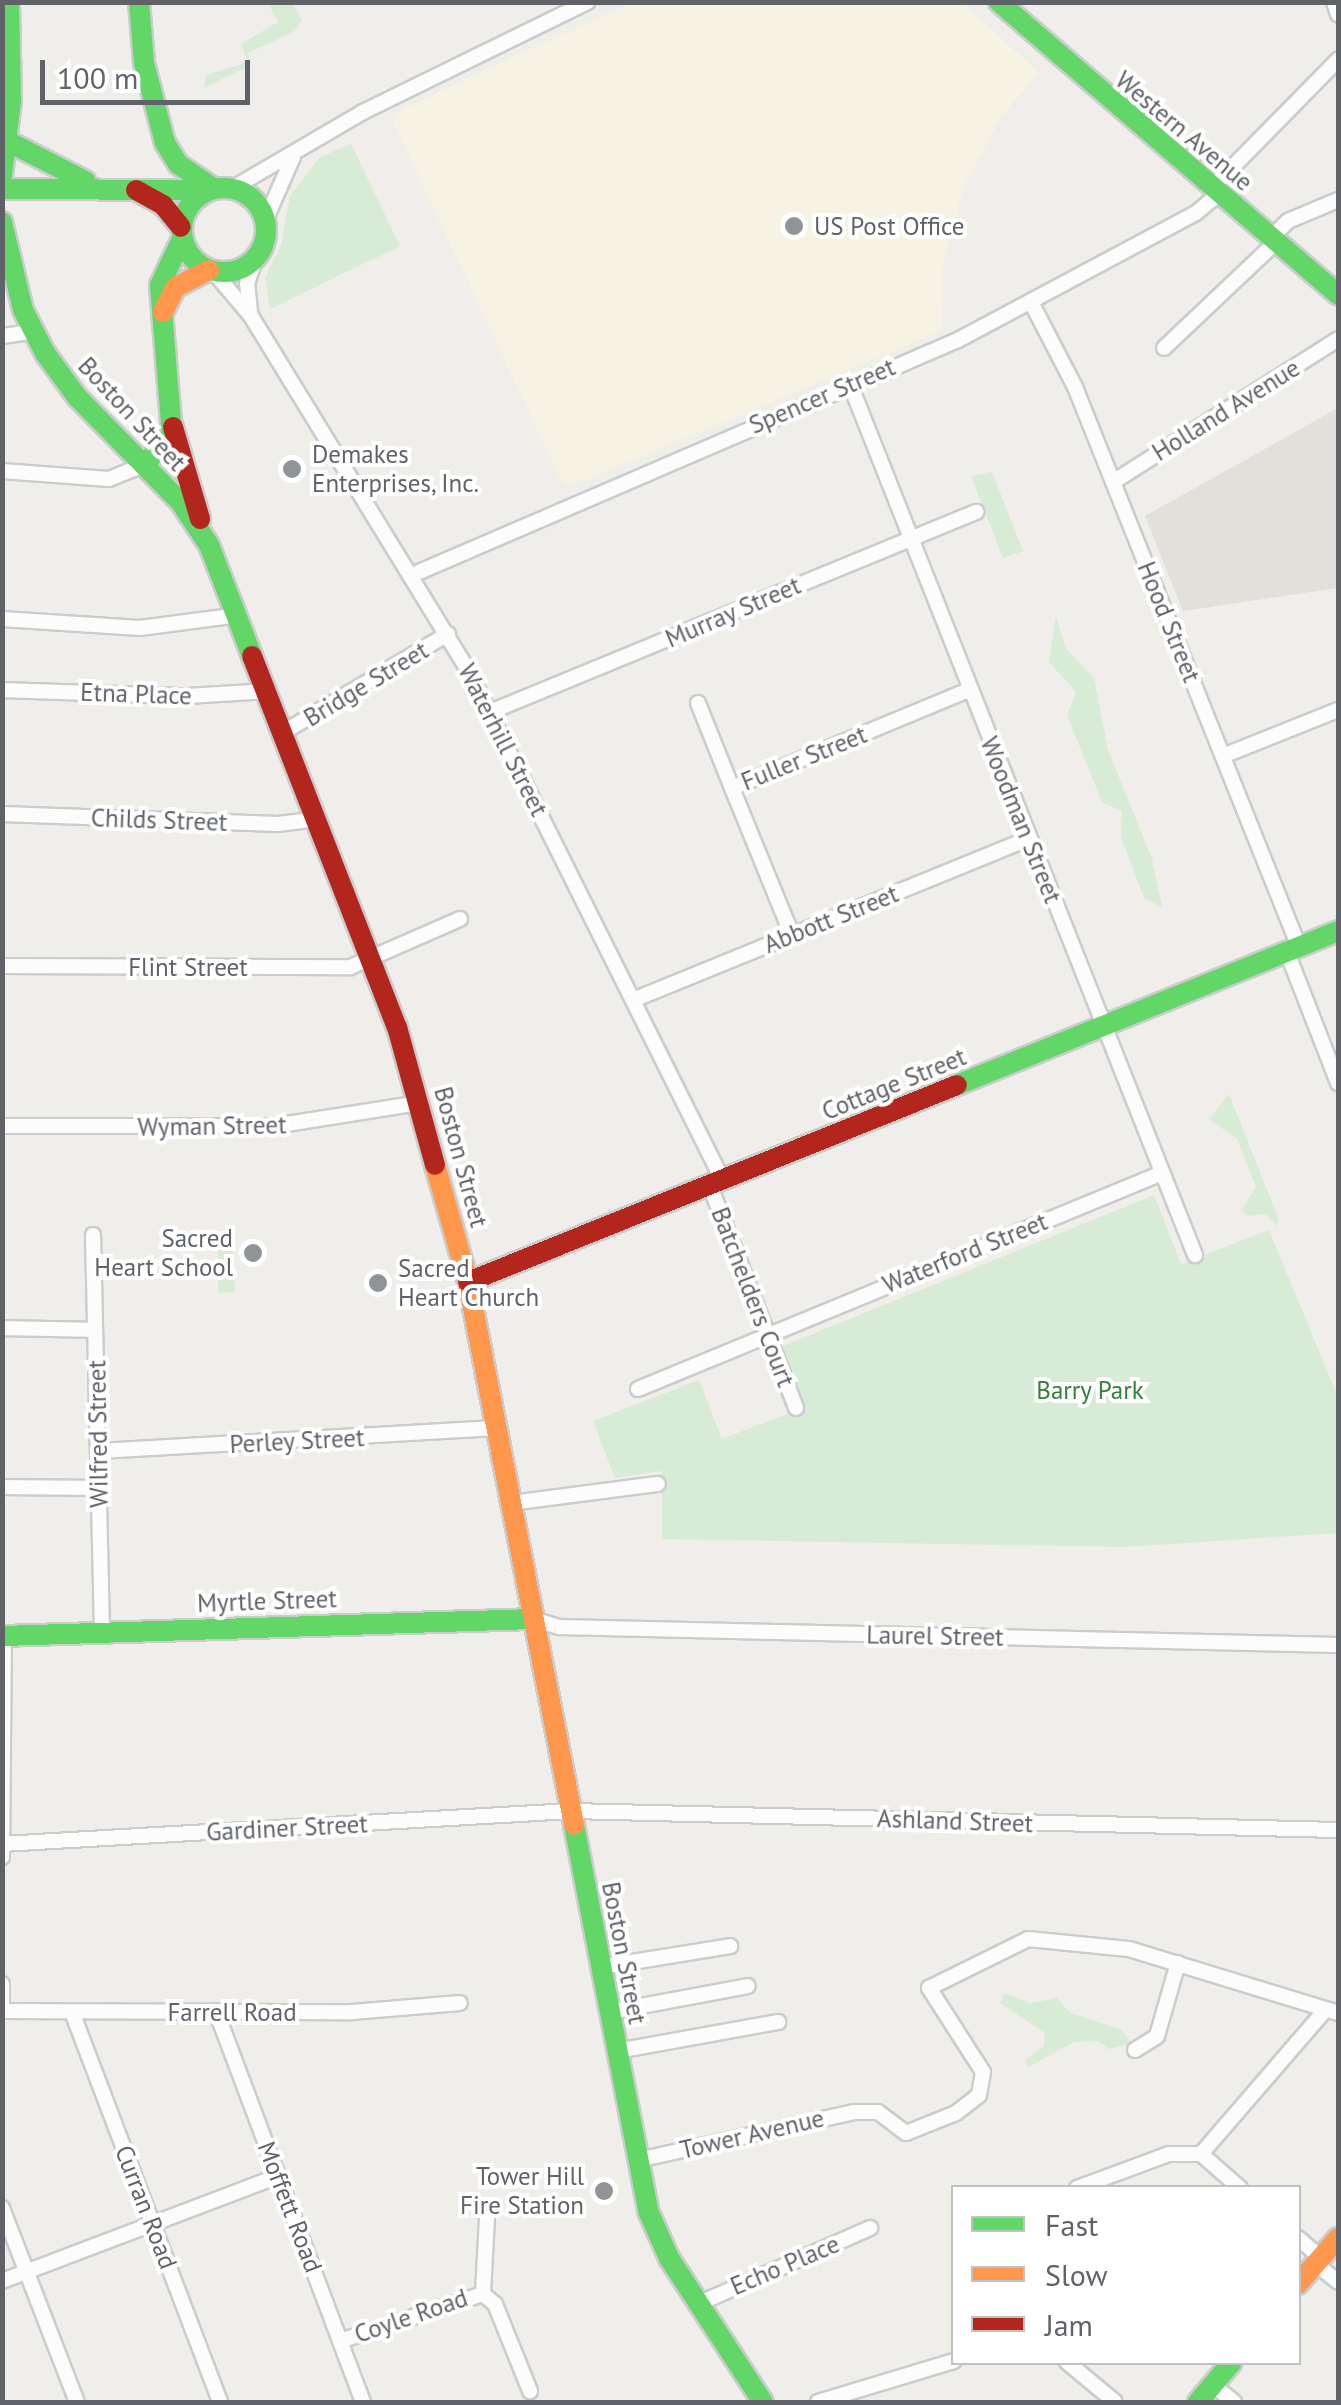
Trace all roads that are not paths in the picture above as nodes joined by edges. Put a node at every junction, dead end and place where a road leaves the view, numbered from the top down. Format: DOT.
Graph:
graph roads {
  1 [pos="9,2"];
  2 [pos="139,2"];
  3 [pos="588,2"];
  4 [pos="999,2"];
  5 [pos="1334,2"];
  6 [pos="1338,14"];
  7 [pos="1338,60"];
  8 [pos="7,141"];
  9 [pos="296,152"];
  10 [pos="2,175"];
  11 [pos="96,186"];
  12 [pos="2,189"];
  13 [pos="134,189"];
  14 [pos="218,189"];
  15 [pos="1216,191"];
  16 [pos="1338,200"];
  17 [pos="265,221"];
  18 [pos="2,222"];
  19 [pos="182,234"];
  20 [pos="1273,240"];
  21 [pos="256,257"];
  22 [pos="211,270"];
  23 [pos="1338,295"];
  24 [pos="1030,302"];
  25 [pos="162,314"];
  26 [pos="251,316"];
  27 [pos="32,332"];
  28 [pos="2,336"];
  29 [pos="1338,339"];
  30 [pos="1164,348"];
  31 [pos="850,384"];
  32 [pos="172,423"];
  33 [pos="144,465"];
  34 [pos="2,472"];
  35 [pos="1114,482"];
  36 [pos="976,512"];
  37 [pos="908,539"];
  38 [pos="208,545"];
  39 [pos="412,576"];
  40 [pos="240,615"];
  41 [pos="2,619"];
  42 [pos="448,634"];
  43 [pos="2,690"];
  44 [pos="969,690"];
  45 [pos="269,691"];
  46 [pos="698,703"];
  47 [pos="1338,710"];
  48 [pos="490,712"];
  49 [pos="284,732"];
  50 [pos="1223,756"];
  51 [pos="732,788"];
  52 [pos="2,814"];
  53 [pos="316,819"];
  54 [pos="1028,839"];
  55 [pos="460,919"];
  56 [pos="1338,931"];
  57 [pos="792,935"];
  58 [pos="1293,949"];
  59 [pos="372,962"];
  60 [pos="2,966"];
  61 [pos="633,1000"];
  62 [pos="1104,1026"];
  63 [pos="1338,1082"];
  64 [pos="420,1103"];
  65 [pos="2,1126"];
  66 [pos="1162,1172"];
  67 [pos="716,1184"];
  68 [pos="93,1236"];
  69 [pos="1195,1256"];
  70 [pos="468,1282"];
  71 [pos="2,1328"];
  72 [pos="95,1330"];
  73 [pos="769,1336"];
  74 [pos="638,1389"];
  75 [pos="796,1408"];
  76 [pos="496,1428"];
  77 [pos="98,1450"];
  78 [pos="658,1484"];
  79 [pos="2,1487"];
  80 [pos="99,1488"];
  81 [pos="511,1503"];
  82 [pos="533,1619"];
  83 [pos="102,1634"];
  84 [pos="3,1636"];
  85 [pos="1338,1644"];
  86 [pos="571,1811"];
  87 [pos="1338,1830"];
  88 [pos="3,1848"];
  89 [pos="730,1946"];
  90 [pos="1178,1963"];
  91 [pos="601,1968"];
  92 [pos="2,1984"];
  93 [pos="748,1986"];
  94 [pos="460,2003"];
  95 [pos="2,2010"];
  96 [pos="1332,2011"];
  97 [pos="72,2012"];
  98 [pos="216,2012"];
  99 [pos="610,2012"];
  100 [pos="778,2022"];
  101 [pos="1136,2050"];
  102 [pos="617,2051"];
  103 [pos="1201,2154"];
  104 [pos="638,2160"];
  105 [pos="278,2176"];
  106 [pos="1085,2185"];
  107 [pos="1237,2185"];
  108 [pos="2,2208"];
  109 [pos="487,2217"];
  110 [pos="153,2224"];
  111 [pos="870,2228"];
  112 [pos="1338,2238"];
  113 [pos="1301,2241"];
  114 [pos="1319,2261"];
  115 [pos="27,2272"];
  116 [pos="2,2281"];
  117 [pos="1301,2281"];
  118 [pos="1338,2282"];
  119 [pos="483,2294"];
  120 [pos="700,2303"];
  121 [pos="340,2341"];
  122 [pos="951,2362"];
  123 [pos="1071,2365"];
  124 [pos="1230,2365"];
  125 [pos="1213,2385"];
  126 [pos="530,2391"];
  127 [pos="77,2402"];
  128 [pos="220,2402"];
  129 [pos="363,2402"];
  130 [pos="763,2402"];
  131 [pos="818,2402"];
  132 [pos="1115,2402"];
  133 [pos="1198,2402"];
  134 [pos="1234,2402"];
  1 -- 8 [label="main road"];
  2 -- 14 [label="main road"];
  3 -- 9 [label="street"];
  4 -- 15 [label="main road, Western Avenue"];
  5 -- 6 [label="street"];
  7 -- 15 [label="street, Spencer Street"];
  8 -- 10 [label="main road"];
  8 -- 11 [label="main road"];
  9 -- 14 [label="street"];
  9 -- 17 [label="street"];
  11 -- 12 [label="main road"];
  11 -- 13 [label="main road"];
  13 -- 14 [label="main road"];
  13 -- 19 [label="main road"];
  14 -- 17 [label="main road"];
  14 -- 19 [label="main road"];
  15 -- 20 [label="main road, Western Avenue"];
  15 -- 24 [label="street, Spencer Street"];
  16 -- 20 [label="street"];
  17 -- 21 [label="main road"];
  18 -- 27 [label="main road, Boston Street"];
  19 -- 22 [label="main road"];
  19 -- 25 [label="main road"];
  20 -- 23 [label="main road, Western Avenue"];
  20 -- 30 [label="street"];
  21 -- 22 [label="main road"];
  21 -- 26 [label="street"];
  22 -- 25 [label="main road"];
  22 -- 26 [label="street, Waterhill Street"];
  24 -- 31 [label="street, Spencer Street"];
  24 -- 35 [label="street, Hood Street"];
  25 -- 32 [label="main road"];
  26 -- 39 [label="street, Waterhill Street"];
  27 -- 28 [label="street"];
  27 -- 33 [label="main road, Boston Street"];
  29 -- 35 [label="street, Holland Avenue"];
  31 -- 37 [label="street, Woodman Street"];
  31 -- 39 [label="street, Spencer Street"];
  32 -- 33 [label="main road"];
  32 -- 38 [label="main road"];
  33 -- 34 [label="street"];
  33 -- 38 [label="main road, Boston Street"];
  35 -- 50 [label="street, Hood Street"];
  36 -- 37 [label="street, Murray Street"];
  37 -- 44 [label="street, Woodman Street"];
  37 -- 48 [label="street, Murray Street"];
  38 -- 40 [label="main road, Boston Street"];
  39 -- 42 [label="street, Waterhill Street"];
  40 -- 41 [label="street"];
  40 -- 45 [label="main road, Boston Street"];
  42 -- 48 [label="street, Waterhill Street"];
  42 -- 49 [label="street, Bridge Street"];
  43 -- 45 [label="street, Etna Place"];
  44 -- 51 [label="street, Fuller Street"];
  44 -- 54 [label="street, Woodman Street"];
  45 -- 49 [label="main road, Boston Street"];
  46 -- 51 [label="street"];
  47 -- 50 [label="street"];
  48 -- 61 [label="street, Waterhill Street"];
  49 -- 53 [label="main road, Boston Street"];
  50 -- 58 [label="street, Hood Street"];
  51 -- 57 [label="street, Fuller Street"];
  52 -- 53 [label="street, Childs Street"];
  53 -- 59 [label="main road, Boston Street"];
  54 -- 57 [label="street, Abbott Street"];
  54 -- 62 [label="street, Woodman Street"];
  55 -- 59 [label="street"];
  56 -- 58 [label="main road, Cottage Street"];
  57 -- 61 [label="street, Abbott Street"];
  58 -- 62 [label="main road, Cottage Street"];
  58 -- 63 [label="street, Hood Street"];
  59 -- 60 [label="street, Flint Street"];
  59 -- 64 [label="main road, Boston Street"];
  61 -- 67 [label="street, Waterhill Street"];
  62 -- 66 [label="street, Woodman Street"];
  62 -- 67 [label="main road, Cottage Street"];
  64 -- 65 [label="street, Wyman Street"];
  64 -- 70 [label="main road, Boston Street"];
  66 -- 69 [label="street, Woodman Street"];
  66 -- 73 [label="street, Waterford Street"];
  67 -- 70 [label="main road, Cottage Street"];
  67 -- 73 [label="street, Batchelders Court"];
  68 -- 72 [label="street, Wilfred Street"];
  70 -- 76 [label="main road, Boston Street"];
  71 -- 72 [label="street"];
  72 -- 77 [label="street, Wilfred Street"];
  73 -- 74 [label="street, Waterford Street"];
  73 -- 75 [label="street, Batchelders Court"];
  76 -- 77 [label="street, Perley Street"];
  76 -- 81 [label="main road, Boston Street"];
  77 -- 80 [label="street, Wilfred Street"];
  78 -- 81 [label="street"];
  79 -- 80 [label="street"];
  80 -- 83 [label="street, Wilfred Street"];
  81 -- 82 [label="main road, Boston Street"];
  82 -- 83 [label="main road, Myrtle Street"];
  82 -- 85 [label="street, Laurel Street"];
  82 -- 86 [label="main road, Boston Street"];
  83 -- 84 [label="main road, Myrtle Street"];
  84 -- 88 [label="street"];
  86 -- 87 [label="street, Ashland Street"];
  86 -- 88 [label="street, Gardiner Street"];
  86 -- 91 [label="main road, Boston Street"];
  89 -- 91 [label="street"];
  90 -- 96 [label="street"];
  90 -- 101 [label="street"];
  90 -- 104 [label="street, Tower Avenue"];
  91 -- 99 [label="main road, Boston Street"];
  92 -- 95 [label="street"];
  93 -- 99 [label="street"];
  94 -- 98 [label="street, Farrell Road"];
  95 -- 97 [label="street, Farrell Road"];
  96 -- 103 [label="street"];
  97 -- 98 [label="street, Farrell Road"];
  97 -- 110 [label="street, Curran Road"];
  98 -- 105 [label="street, Moffett Road"];
  99 -- 102 [label="main road, Boston Street"];
  100 -- 102 [label="street"];
  102 -- 104 [label="main road, Boston Street"];
  103 -- 106 [label="street"];
  103 -- 107 [label="street"];
  104 -- 120 [label="main road, Boston Street"];
  105 -- 110 [label="street"];
  105 -- 121 [label="street, Moffett Road"];
  108 -- 115 [label="street"];
  109 -- 119 [label="street"];
  110 -- 115 [label="street"];
  110 -- 128 [label="street, Curran Road"];
  111 -- 120 [label="street, Echo Place"];
  112 -- 114 [label="main road"];
  113 -- 114 [label="street"];
  114 -- 117 [label="main road"];
  114 -- 118 [label="street"];
  115 -- 116 [label="street"];
  115 -- 127 [label="street"];
  119 -- 121 [label="street, Coyle Road"];
  119 -- 126 [label="street"];
  120 -- 130 [label="main road, Boston Street"];
  121 -- 129 [label="street, Moffett Road"];
  122 -- 131 [label="street"];
  123 -- 132 [label="street"];
  124 -- 125 [label="main road"];
  125 -- 133 [label="main road"];
  125 -- 134 [label="street"];
}
